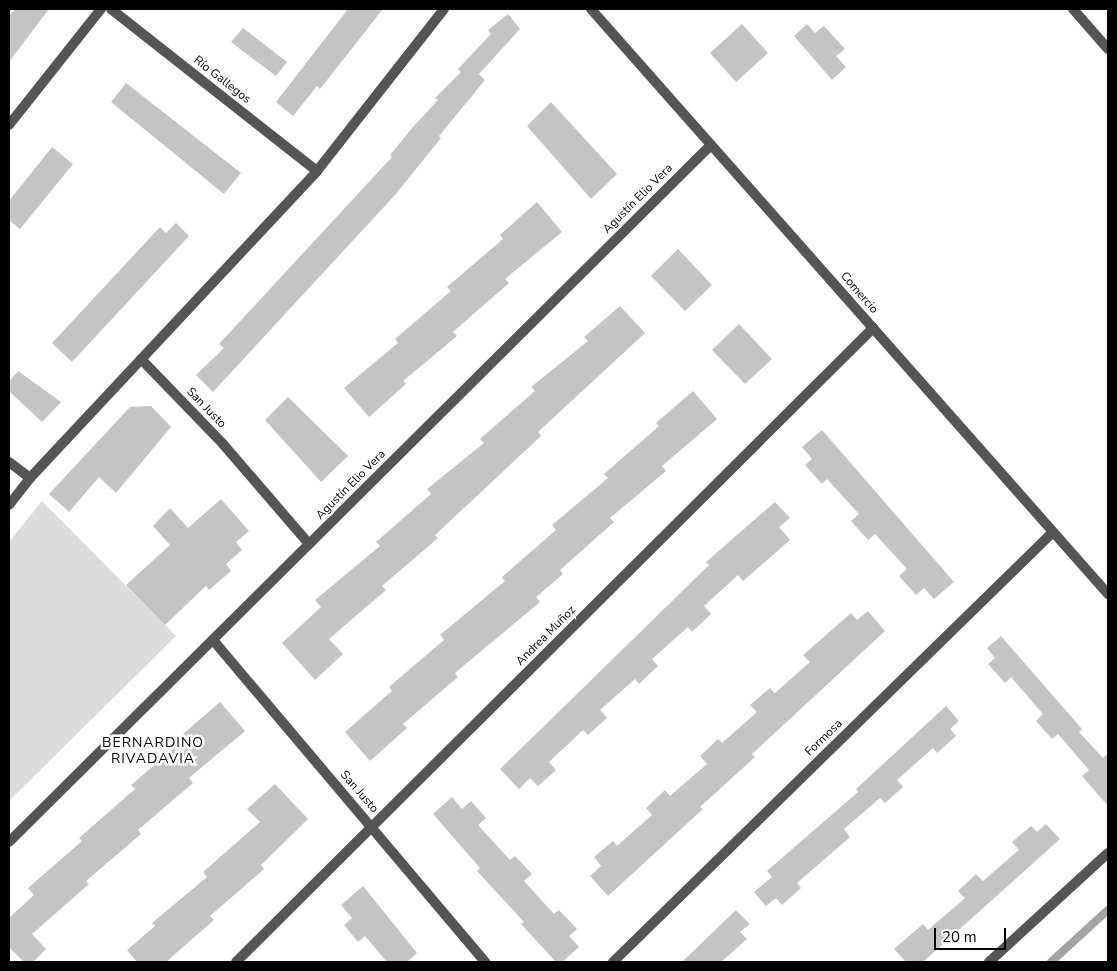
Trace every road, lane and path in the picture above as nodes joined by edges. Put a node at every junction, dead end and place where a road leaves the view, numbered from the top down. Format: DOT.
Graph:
graph roads {
  1 [pos="101,9"];
  2 [pos="111,9"];
  3 [pos="444,9"];
  4 [pos="591,9"];
  5 [pos="1072,9"];
  6 [pos="1108,49"];
  7 [pos="9,125"];
  8 [pos="711,144"];
  9 [pos="317,171"];
  10 [pos="874,328"];
  11 [pos="141,359"];
  12 [pos="9,462"];
  13 [pos="30,478"];
  14 [pos="9,505"];
  15 [pos="1053,532"];
  16 [pos="309,544"];
  17 [pos="1108,594"];
  18 [pos="213,640"];
  19 [pos="372,827"];
  20 [pos="9,842"];
  21 [pos="1108,853"];
  22 [pos="236,962"];
  23 [pos="485,962"];
  24 [pos="613,962"];
  25 [pos="988,962"];
  1 -- 7 [label="street"];
  2 -- 9 [label="street, Río Gallegos"];
  3 -- 9 [label="street"];
  4 -- 8 [label="street, Comercio"];
  5 -- 6 [label="street"];
  8 -- 10 [label="street, Comercio"];
  8 -- 16 [label="street, Agustín Elio Vera"];
  9 -- 11 [label="street"];
  10 -- 15 [label="street, Comercio"];
  10 -- 19 [label="street, Andrea Muñoz"];
  11 -- 13 [label="street"];
  11 -- 16 [label="street, San Justo"];
  12 -- 13 [label="street"];
  13 -- 14 [label="street"];
  15 -- 17 [label="street, Comercio"];
  15 -- 24 [label="street, Formosa"];
  16 -- 18 [label="street, Agustín Elio Vera"];
  18 -- 19 [label="street, San Justo"];
  18 -- 20 [label="street, Agustín Elio Vera"];
  19 -- 22 [label="street, Andrea Muñoz"];
  19 -- 23 [label="street, San Justo"];
  21 -- 25 [label="street"];
}
